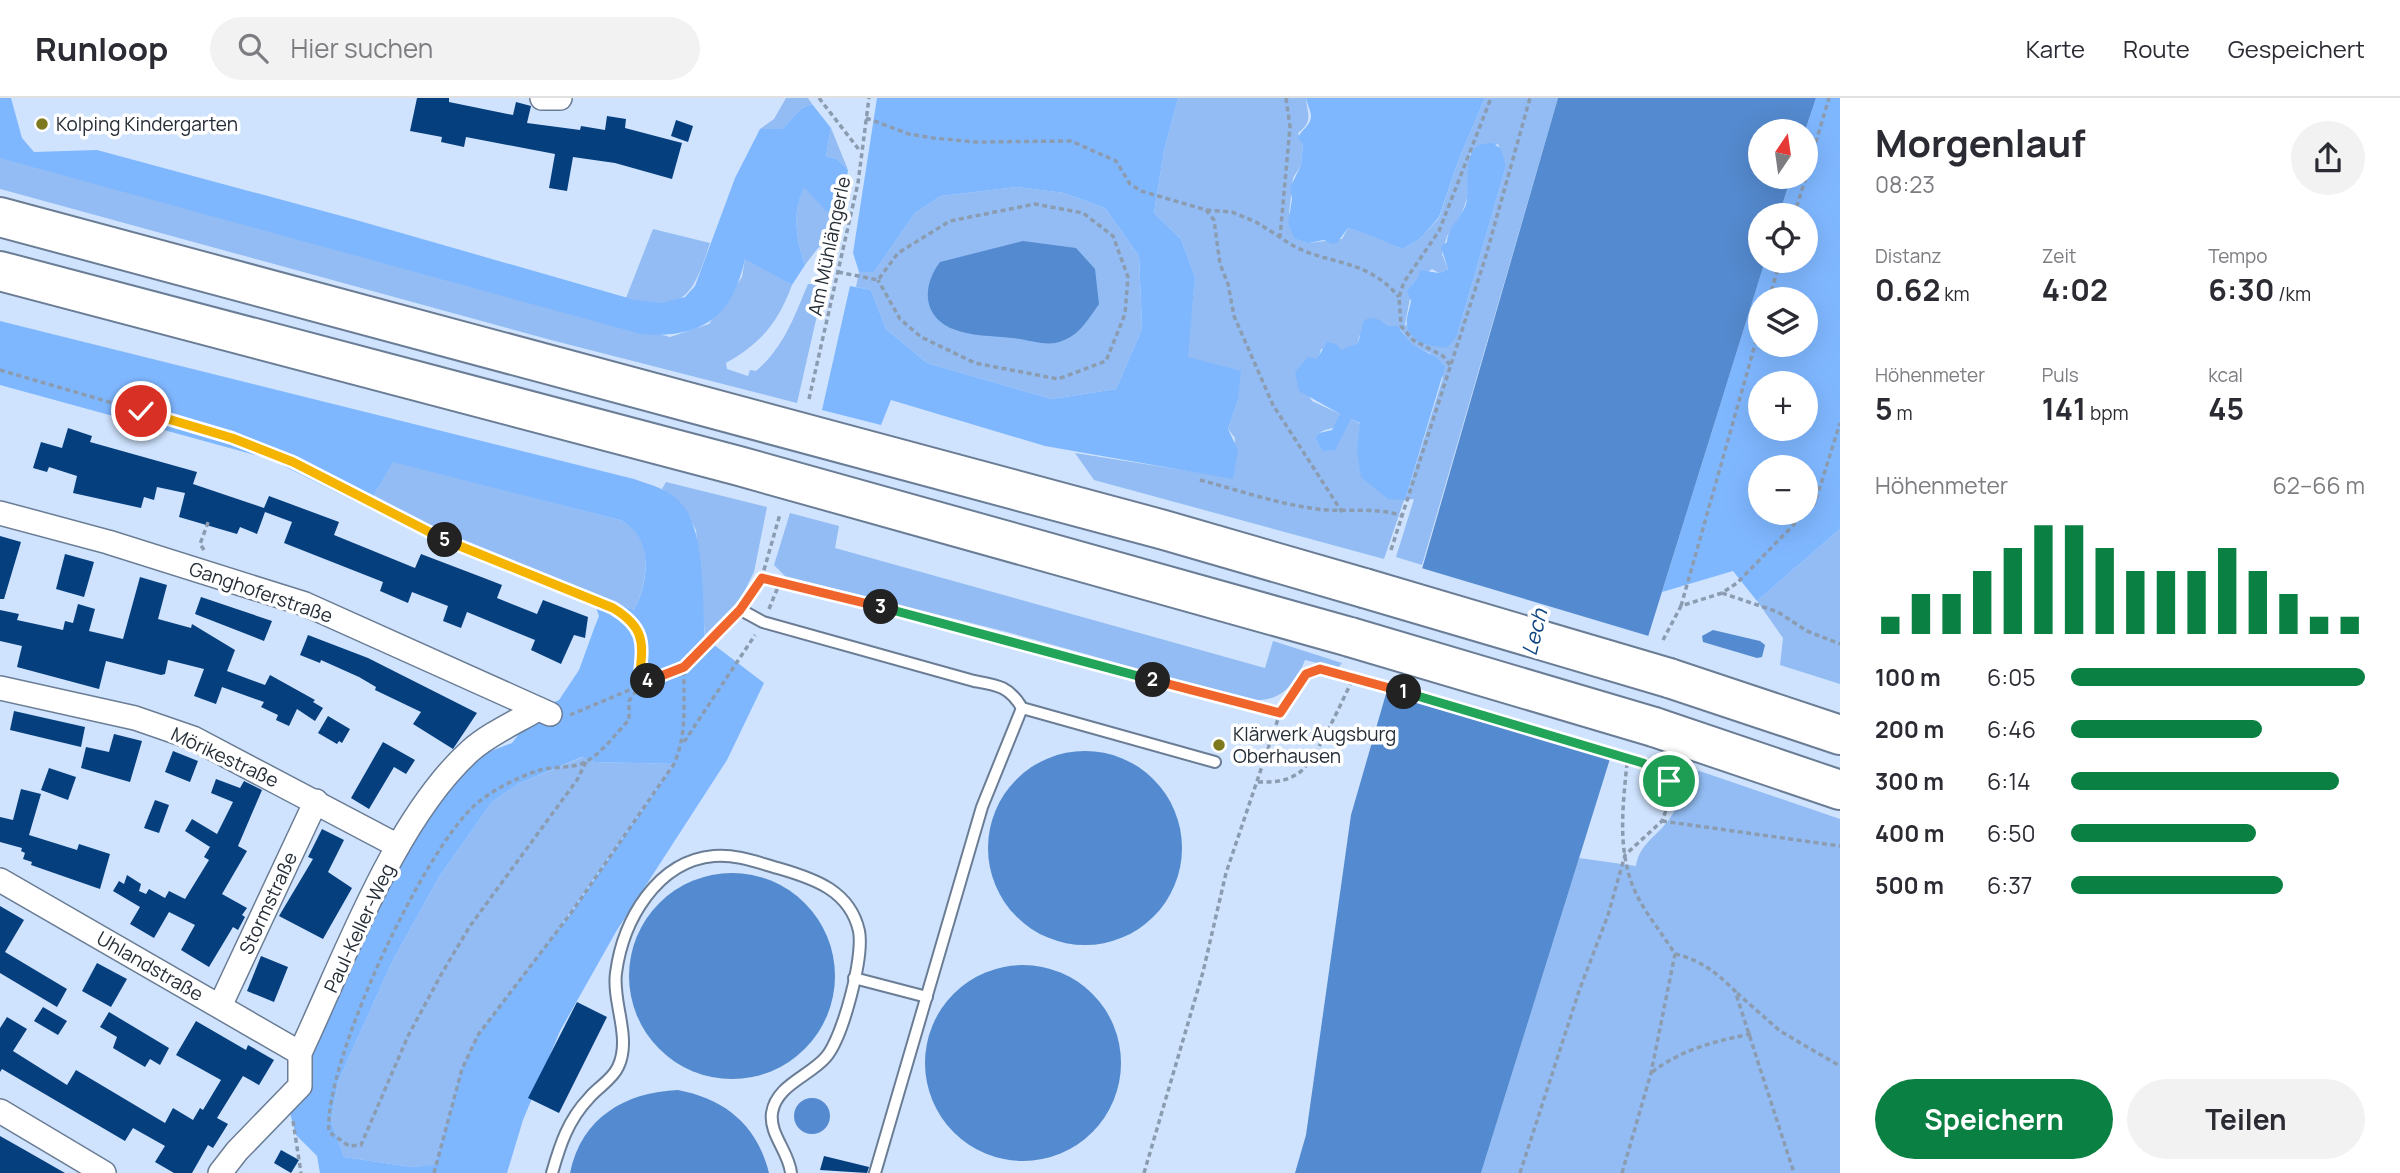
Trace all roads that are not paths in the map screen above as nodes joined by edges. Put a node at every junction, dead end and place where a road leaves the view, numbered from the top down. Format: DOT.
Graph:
graph roads {
  1 [pos="0,218"];
  2 [pos="0,271"];
  3 [pos="0,513"];
  4 [pos="740,610"];
  5 [pos="0,688"];
  6 [pos="1022,708"];
  7 [pos="544,712"];
  8 [pos="1840,735"];
  9 [pos="1215,762"];
  10 [pos="1840,790"];
  11 [pos="316,801"];
  12 [pos="398,846"];
  13 [pos="0,880"];
  14 [pos="854,978"];
  15 [pos="927,997"];
  16 [pos="219,1006"];
  17 [pos="300,1053"];
  18 [pos="0,1111"];
  19 [pos="104,1173"];
  20 [pos="220,1173"];
  21 [pos="552,1173"];
  22 [pos="791,1173"];
  23 [pos="875,1173"];
  1 -- 8 [label="highway, bridge"];
  2 -- 10 [label="highway, bridge"];
  3 -- 7 [label="street, Ganghoferstraße"];
  4 -- 6 [label="lane"];
  5 -- 11 [label="street, Mörikestraße"];
  6 -- 9 [label="lane"];
  6 -- 15 [label="lane"];
  7 -- 12 [label="street, Paul-Keller-Weg"];
  11 -- 12 [label="street, Mörikestraße"];
  11 -- 16 [label="street, Stormstraße"];
  12 -- 17 [label="street, Paul-Keller-Weg"];
  13 -- 16 [label="street, Uhlandstraße"];
  14 -- 15 [label="lane"];
  14 -- 21 [label="lane"];
  14 -- 22 [label="lane"];
  15 -- 23 [label="lane"];
  16 -- 17 [label="street, Uhlandstraße"];
  17 -- 20 [label="street, Paul-Keller-Weg"];
  18 -- 19 [label="street"];
}
